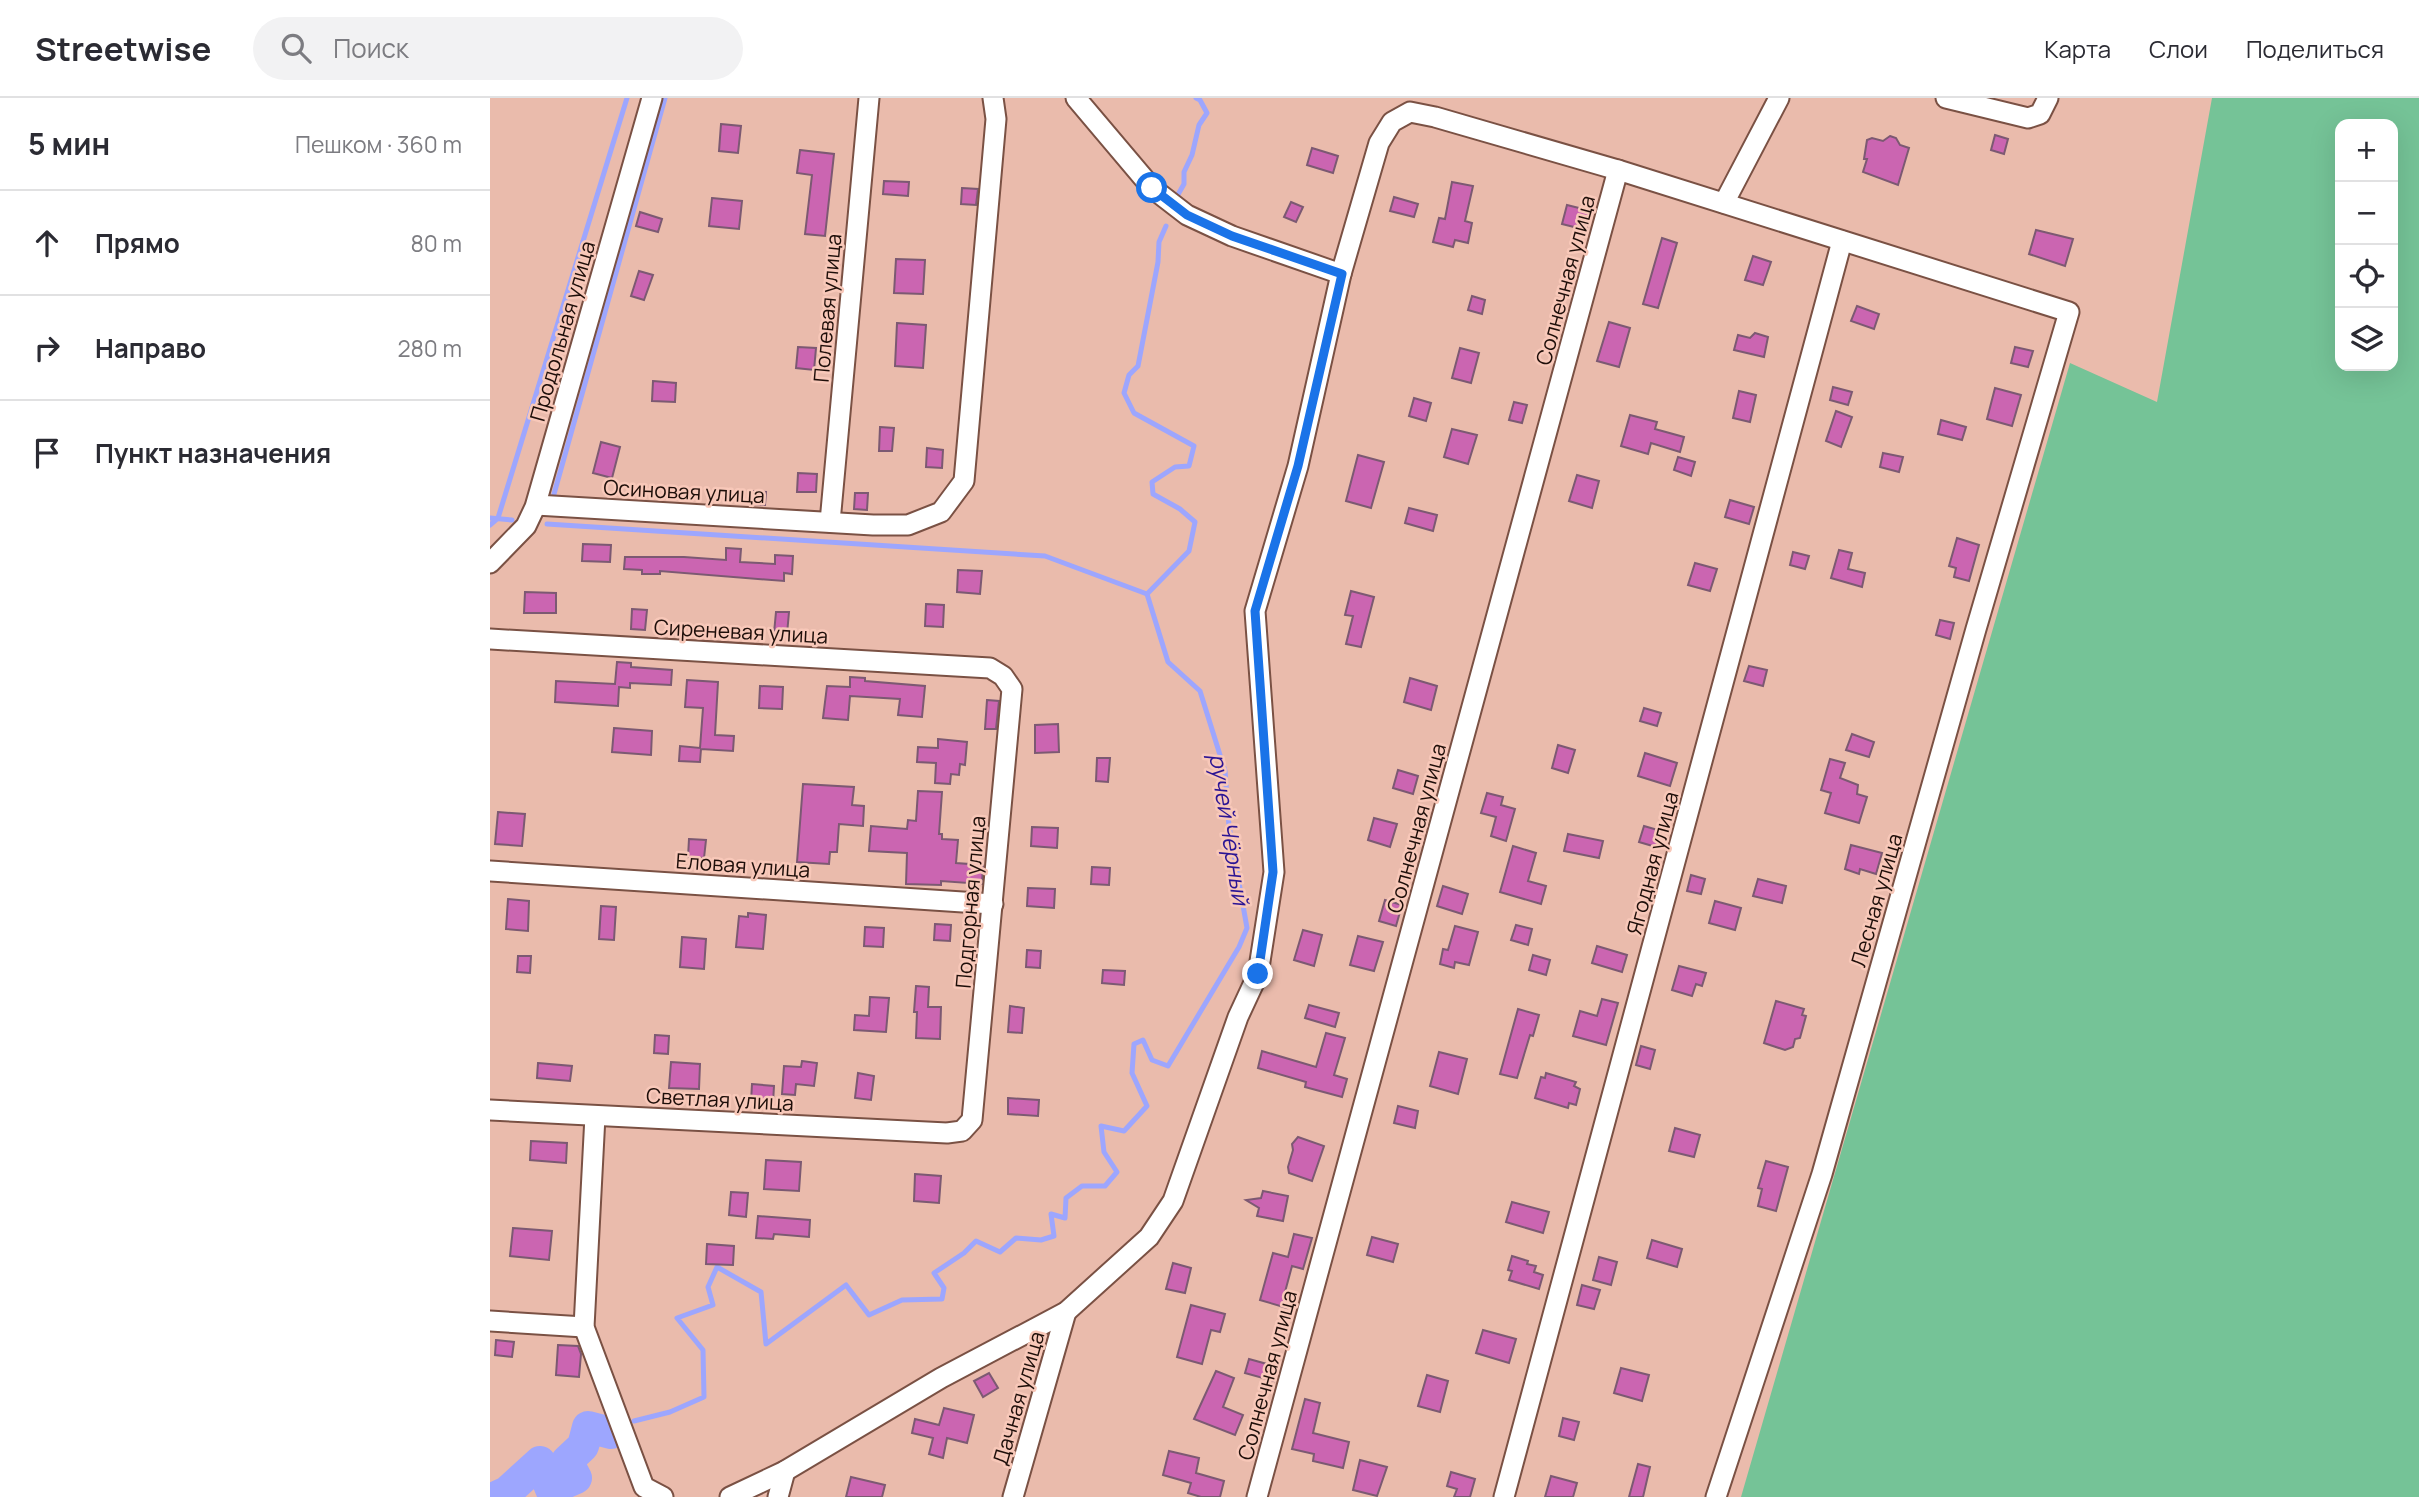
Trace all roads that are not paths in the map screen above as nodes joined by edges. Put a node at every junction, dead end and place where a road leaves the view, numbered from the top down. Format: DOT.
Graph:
graph roads {
  1 [pos="652,98"];
  2 [pos="869,98"];
  3 [pos="993,98"];
  4 [pos="1076,98"];
  5 [pos="1779,98"];
  6 [pos="1946,98"];
  7 [pos="2048,98"];
  8 [pos="1619,170"];
  9 [pos="1724,203"];
  10 [pos="1842,241"];
  11 [pos="1342,274"];
  12 [pos="536,505"];
  13 [pos="830,522"];
  14 [pos="490,563"];
  15 [pos="490,639"];
  16 [pos="990,668"];
  17 [pos="490,872"];
  18 [pos="993,904"];
  19 [pos="490,1110"];
  20 [pos="595,1116"];
  21 [pos="947,1133"];
  22 [pos="1066,1312"];
  23 [pos="490,1321"];
  24 [pos="583,1327"];
  25 [pos="785,1471"];
  26 [pos="644,1492"];
  27 [pos="663,1497"];
  28 [pos="730,1497"];
  29 [pos="778,1497"];
  30 [pos="1013,1497"];
  31 [pos="1257,1497"];
  32 [pos="1504,1497"];
  33 [pos="1716,1497"];
  1 -- 12 [label="street, Продольная улица"];
  2 -- 13 [label="street, Полевая улица"];
  3 -- 13 [label="street, Осиновая улица"];
  4 -- 11 [label="street"];
  5 -- 9 [label="street"];
  6 -- 7 [label="street"];
  8 -- 9 [label="street"];
  8 -- 11 [label="street"];
  8 -- 31 [label="street, Солнечная улица"];
  9 -- 10 [label="street"];
  10 -- 32 [label="street, Ягодная улица"];
  10 -- 33 [label="street, Лесная улица"];
  11 -- 22 [label="street"];
  12 -- 13 [label="street, Осиновая улица"];
  12 -- 14 [label="street, Продольная улица"];
  15 -- 16 [label="street, Сиреневая улица"];
  16 -- 18 [label="street, Подгорная улица"];
  17 -- 18 [label="street, Еловая улица"];
  18 -- 21 [label="street, Подгорная улица"];
  19 -- 20 [label="street, Светлая улица"];
  20 -- 21 [label="street, Светлая улица"];
  20 -- 24 [label="street"];
  22 -- 25 [label="street"];
  22 -- 30 [label="street, Дачная улица"];
  23 -- 24 [label="street"];
  24 -- 26 [label="street"];
  25 -- 28 [label="street"];
  25 -- 29 [label="street"];
  26 -- 27 [label="street"];
}
